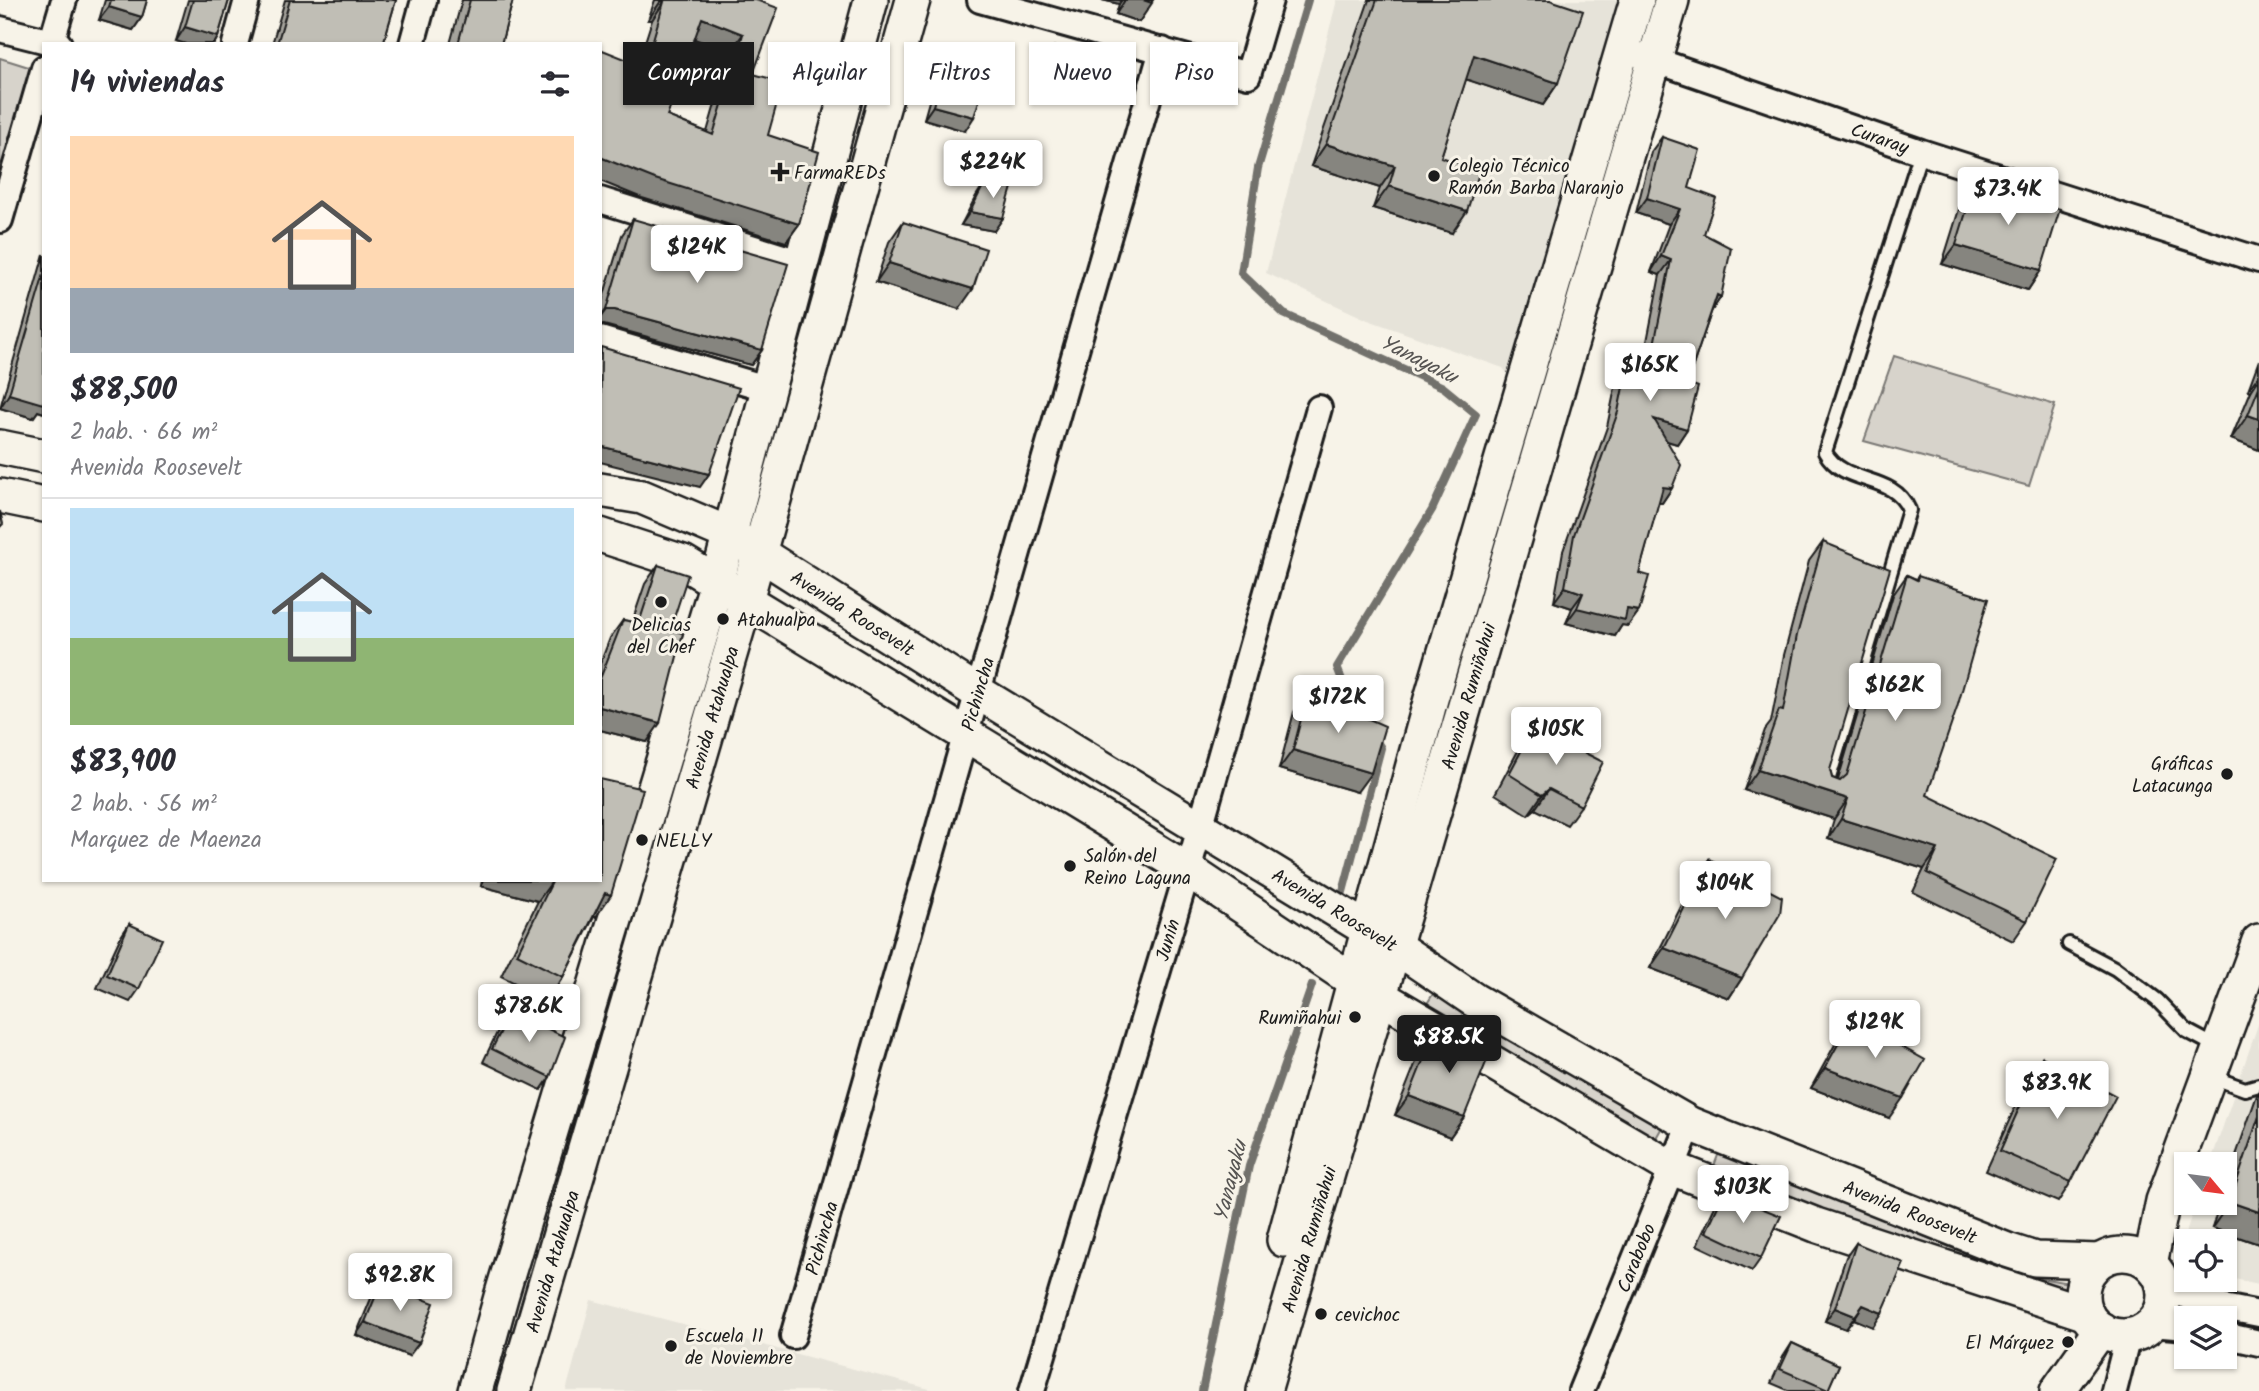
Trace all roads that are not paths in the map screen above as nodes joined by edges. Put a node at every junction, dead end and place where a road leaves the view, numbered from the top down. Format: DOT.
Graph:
graph roads {
  1 [pos="64,0"];
  2 [pos="247,0"];
  3 [pos="424,0"];
  4 [pos="871,0"];
  5 [pos="913,0"];
  6 [pos="979,0"];
  7 [pos="1270,0"];
  8 [pos="1637,0"];
  9 [pos="1672,0"];
  10 [pos="0,29"];
  11 [pos="50,42"];
  12 [pos="54,42"];
  13 [pos="236,42"];
  14 [pos="413,42"];
  15 [pos="1150,47"];
  16 [pos="1623,49"];
  17 [pos="1655,60"];
  18 [pos="1238,72"];
  19 [pos="42,75"];
  20 [pos="1150,92"];
  21 [pos="1921,152"];
  22 [pos="602,201"];
  23 [pos="0,220"];
  24 [pos="2259,260"];
  25 [pos="799,262"];
  26 [pos="1556,278"];
  27 [pos="1587,289"];
  28 [pos="602,341"];
  29 [pos="766,387"];
  30 [pos="1319,408"];
  31 [pos="0,447"];
  32 [pos="42,456"];
  33 [pos="1498,473"];
  34 [pos="1530,481"];
  35 [pos="602,490"];
  36 [pos="0,496"];
  37 [pos="42,505"];
  38 [pos="729,534"];
  39 [pos="602,536"];
  40 [pos="759,553"];
  41 [pos="716,582"];
  42 [pos="746,600"];
  43 [pos="979,693"];
  44 [pos="1431,699"];
  45 [pos="1463,708"];
  46 [pos="967,734"];
  47 [pos="1825,792"];
  48 [pos="1199,829"];
  49 [pos="1188,870"];
  50 [pos="1304,892"];
  51 [pos="1284,935"];
  52 [pos="1380,937"];
  53 [pos="2259,941"];
  54 [pos="2069,944"];
  55 [pos="1367,988"];
  56 [pos="2214,1062"];
  57 [pos="2259,1085"];
  58 [pos="1690,1124"];
  59 [pos="1672,1168"];
  60 [pos="1302,1219"];
  61 [pos="2136,1266"];
  62 [pos="2259,1314"];
  63 [pos="2117,1326"];
  64 [pos="2174,1326"];
  65 [pos="793,1336"];
  66 [pos="2237,1338"];
  67 [pos="2259,1343"];
  68 [pos="475,1391"];
  69 [pos="514,1391"];
  70 [pos="1032,1391"];
  71 [pos="1242,1391"];
  72 [pos="1264,1391"];
  73 [pos="1581,1391"];
  74 [pos="2057,1391"];
  75 [pos="2114,1391"];
  1 -- 12 [label="street"];
  2 -- 13 [label="street"];
  3 -- 14 [label="street"];
  4 -- 25 [label="street, Avenida Atahualpa"];
  5 -- 40 [label="street, Avenida Atahualpa"];
  6 -- 15 [label="street"];
  7 -- 18 [label="street"];
  8 -- 16 [label="street, Avenida Rumiñahui"];
  9 -- 17 [label="street, Avenida Rumiñahui"];
  10 -- 11 [label="street"];
  16 -- 17 [label="street, Curaray"];
  16 -- 26 [label="street, Avenida Rumiñahui"];
  17 -- 21 [label="street, Curaray"];
  17 -- 27 [label="street, Avenida Rumiñahui"];
  19 -- 23 [label="street"];
  20 -- 43 [label="street, Pichincha"];
  21 -- 24 [label="street, Curaray"];
  21 -- 47 [label="lane"];
  22 -- 25 [label="street"];
  25 -- 29 [label="street, Avenida Atahualpa"];
  26 -- 27 [label="street"];
  26 -- 33 [label="street, Avenida Rumiñahui"];
  27 -- 34 [label="street, Avenida Rumiñahui"];
  28 -- 29 [label="street"];
  29 -- 38 [label="street, Avenida Atahualpa"];
  30 -- 48 [label="street, Junín"];
  31 -- 32 [label="street"];
  33 -- 34 [label="street"];
  33 -- 44 [label="street, Avenida Rumiñahui"];
  34 -- 45 [label="street, Avenida Rumiñahui"];
  35 -- 38 [label="street, Avenida Roosevelt"];
  36 -- 37 [label="street"];
  38 -- 40 [label="street, Avenida Roosevelt"];
  38 -- 41 [label="street, Avenida Atahualpa"];
  39 -- 41 [label="street, Avenida Roosevelt"];
  40 -- 42 [label="street, Avenida Atahualpa"];
  40 -- 43 [label="street, Avenida Roosevelt"];
  41 -- 42 [label="street, Avenida Roosevelt"];
  41 -- 68 [label="street, Avenida Atahualpa"];
  42 -- 46 [label="street, Avenida Roosevelt"];
  42 -- 69 [label="street, Avenida Atahualpa"];
  43 -- 46 [label="street, Pichincha"];
  43 -- 48 [label="street, Avenida Roosevelt"];
  44 -- 45 [label="street"];
  44 -- 52 [label="street, Avenida Rumiñahui"];
  45 -- 52 [label="street, Avenida Rumiñahui"];
  46 -- 49 [label="street, Avenida Roosevelt"];
  46 -- 65 [label="street, Pichincha"];
  48 -- 49 [label="street, Junín"];
  48 -- 50 [label="street, Avenida Roosevelt"];
  49 -- 51 [label="street, Avenida Roosevelt"];
  49 -- 70 [label="street, Junín"];
  50 -- 51 [label="street"];
  50 -- 52 [label="street, Avenida Roosevelt"];
  51 -- 55 [label="street, Avenida Roosevelt"];
  52 -- 55 [label="street, Avenida Rumiñahui"];
  52 -- 58 [label="street, Avenida Roosevelt"];
  53 -- 56 [label="street"];
  54 -- 56 [label="lane"];
  55 -- 59 [label="street, Avenida Roosevelt"];
  55 -- 60 [label="street, Avenida Rumiñahui"];
  56 -- 57 [label="lane"];
  56 -- 61 [label="street"];
  58 -- 59 [label="street, Carabobo"];
  58 -- 61 [label="street, Avenida Roosevelt"];
  59 -- 63 [label="street, Avenida Roosevelt"];
  59 -- 73 [label="street, Carabobo"];
  60 -- 71 [label="street, Avenida Rumiñahui"];
  60 -- 72 [label="street, Avenida Rumiñahui"];
  61 -- 62 [label="street, Avenida Roosevelt"];
  61 -- 63 [label="street"];
  61 -- 63 [label="street"];
  63 -- 64 [label="street, Avenida Roosevelt"];
  63 -- 74 [label="street"];
  63 -- 75 [label="street"];
  66 -- 67 [label="street"];
}
